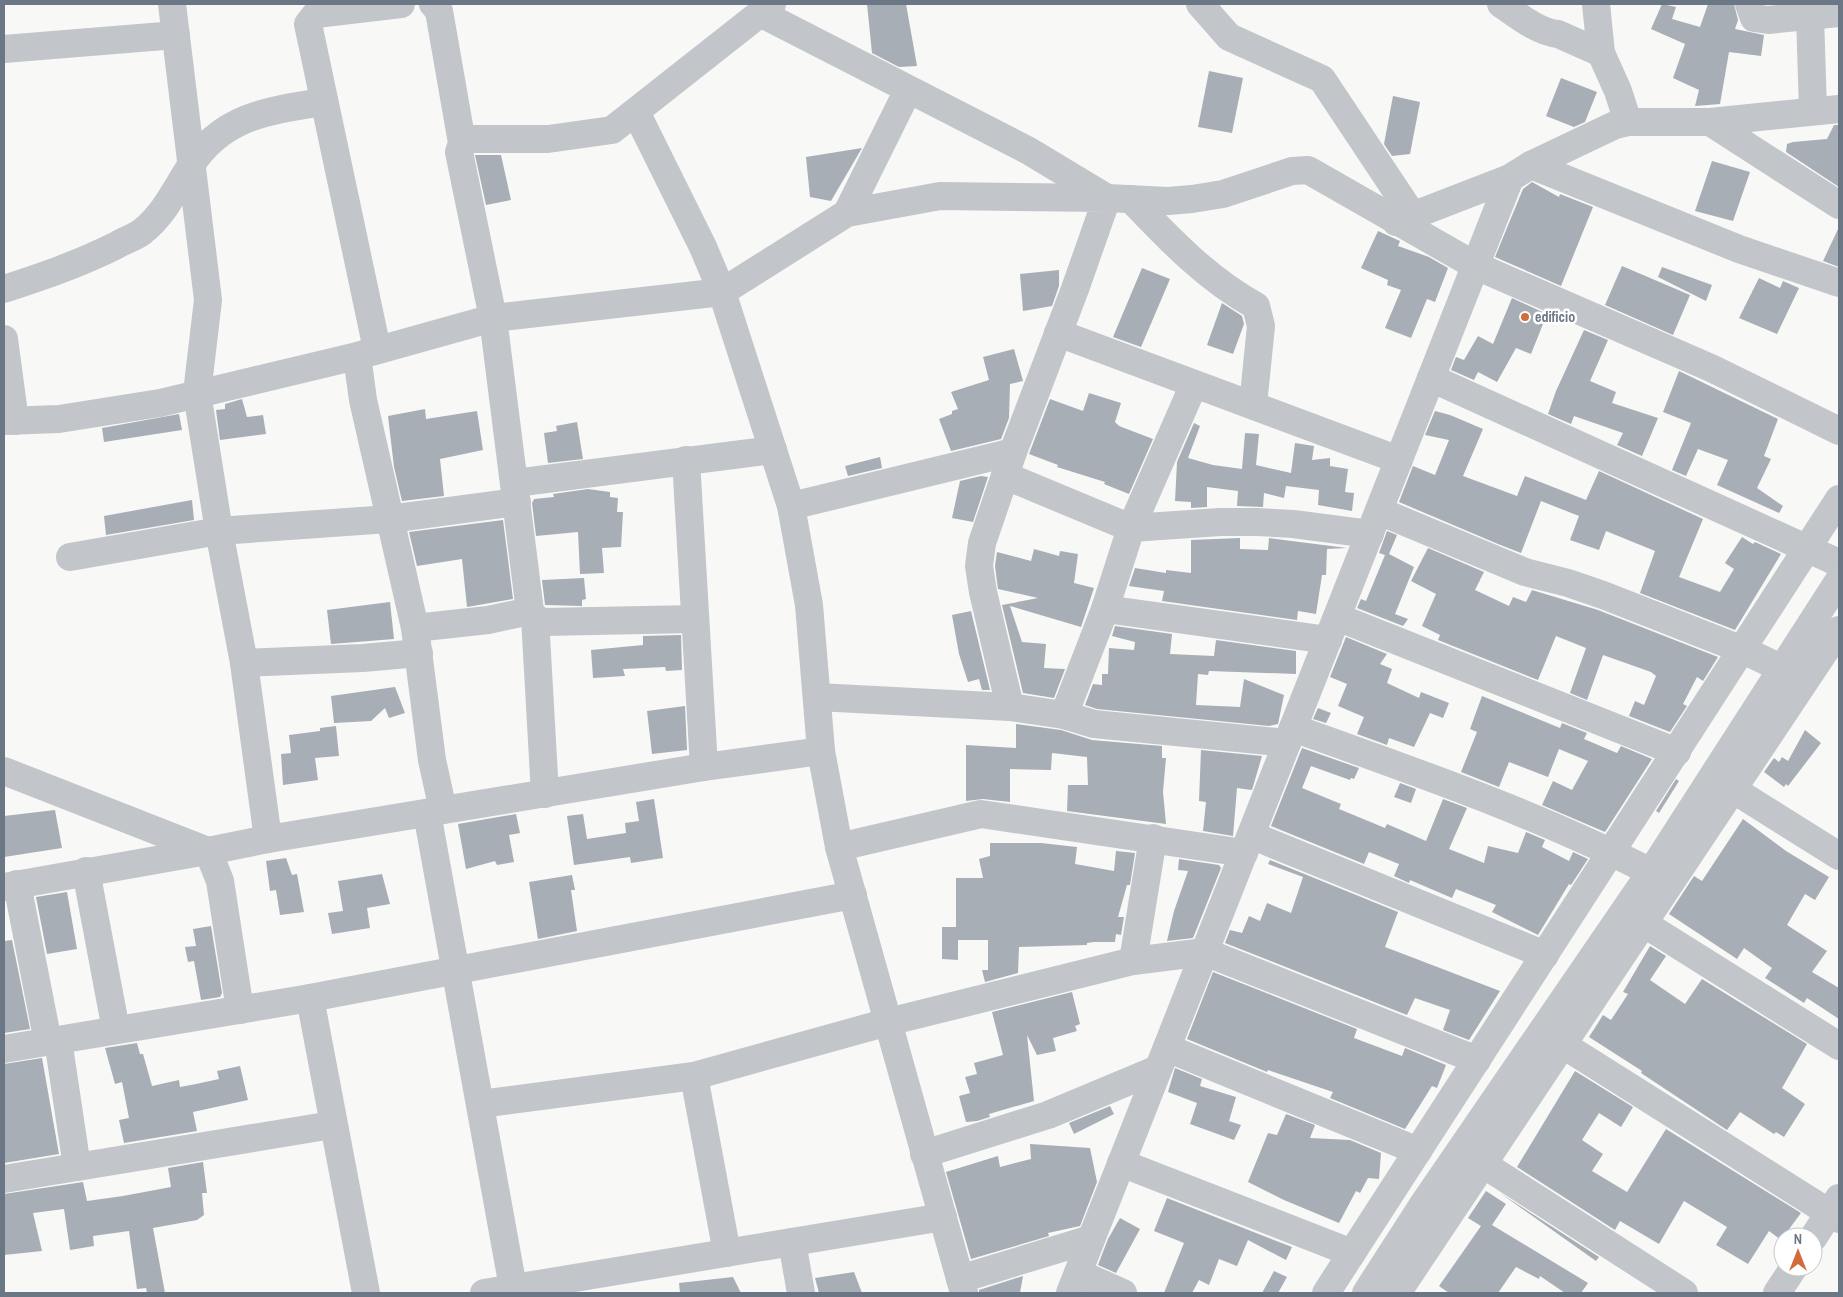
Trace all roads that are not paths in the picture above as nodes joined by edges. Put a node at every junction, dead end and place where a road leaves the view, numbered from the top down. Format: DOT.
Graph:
graph roads {
  1 [pos="172,4"];
  2 [pos="401,4"];
  3 [pos="433,4"];
  4 [pos="1200,4"];
  5 [pos="1501,4"];
  6 [pos="1596,4"];
  7 [pos="1749,4"];
  8 [pos="767,9"];
  9 [pos="1839,13"];
  10 [pos="1810,16"];
  11 [pos="176,35"];
  12 [pos="4,49"];
  13 [pos="1601,53"];
  14 [pos="908,90"];
  15 [pos="324,102"];
  16 [pos="1826,109"];
  17 [pos="636,112"];
  18 [pos="1628,122"];
  19 [pos="1710,122"];
  20 [pos="462,143"];
  21 [pos="191,165"];
  22 [pos="1520,172"];
  23 [pos="1119,198"];
  24 [pos="1839,205"];
  25 [pos="847,213"];
  26 [pos="1405,219"];
  27 [pos="1476,266"];
  28 [pos="1839,283"];
  29 [pos="4,289"];
  30 [pos="722,292"];
  31 [pos="493,318"];
  32 [pos="1058,333"];
  33 [pos="4,339"];
  34 [pos="367,352"];
  35 [pos="1431,378"];
  36 [pos="1194,384"];
  37 [pos="197,393"];
  38 [pos="1253,405"];
  39 [pos="9,421"];
  40 [pos="1839,431"];
  41 [pos="773,450"];
  42 [pos="686,460"];
  43 [pos="1399,460"];
  44 [pos="1010,464"];
  45 [pos="516,493"];
  46 [pos="1839,499"];
  47 [pos="791,506"];
  48 [pos="390,519"];
  49 [pos="1374,522"];
  50 [pos="1131,528"];
  51 [pos="219,531"];
  52 [pos="1809,547"];
  53 [pos="70,557"];
  54 [pos="1839,563"];
  55 [pos="1839,580"];
  56 [pos="1105,609"];
  57 [pos="532,615"];
  58 [pos="695,619"];
  59 [pos="1332,629"];
  60 [pos="1839,630"];
  61 [pos="417,640"];
  62 [pos="1743,650"];
  63 [pos="1810,661"];
  64 [pos="244,663"];
  65 [pos="817,697"];
  66 [pos="1010,707"];
  67 [pos="1064,714"];
  68 [pos="1290,735"];
  69 [pos="821,751"];
  70 [pos="1677,752"];
  71 [pos="704,767"];
  72 [pos="4,772"];
  73 [pos="1723,783"];
  74 [pos="545,794"];
  75 [pos="435,812"];
  76 [pos="268,838"];
  77 [pos="1153,838"];
  78 [pos="1248,844"];
  79 [pos="839,846"];
  80 [pos="208,851"];
  81 [pos="1612,852"];
  82 [pos="1839,856"];
  83 [pos="86,871"];
  84 [pos="1651,872"];
  85 [pos="10,885"];
  86 [pos="853,895"];
  87 [pos="1632,919"];
  88 [pos="1204,952"];
  89 [pos="1545,955"];
  90 [pos="1133,961"];
  91 [pos="456,972"];
  92 [pos="310,998"];
  93 [pos="240,1010"];
  94 [pos="888,1022"];
  95 [pos="116,1030"];
  96 [pos="1553,1038"];
  97 [pos="53,1041"];
  98 [pos="1839,1046"];
  99 [pos="4,1049"];
  100 [pos="1162,1058"];
  101 [pos="1477,1060"];
  102 [pos="694,1076"];
  103 [pos="480,1104"];
  104 [pos="332,1125"];
  105 [pos="1418,1151"];
  106 [pos="924,1154"];
  107 [pos="1121,1163"];
  108 [pos="1483,1164"];
  109 [pos="76,1167"];
  110 [pos="4,1180"];
  111 [pos="1836,1210"];
  112 [pos="943,1217"];
  113 [pos="1822,1227"];
  114 [pos="1091,1239"];
  115 [pos="792,1242"];
  116 [pos="726,1253"];
  117 [pos="1352,1254"];
  118 [pos="1787,1277"];
  119 [pos="1074,1283"];
  120 [pos="962,1286"];
  121 [pos="514,1291"];
  122 [pos="1403,1291"];
  123 [pos="366,1293"];
  124 [pos="484,1293"];
  125 [pos="801,1293"];
  126 [pos="1123,1293"];
  127 [pos="1326,1293"];
  128 [pos="1366,1293"];
  129 [pos="1684,1293"];
  130 [pos="1777,1293"];
  1 -- 11 [label="street"];
  2 -- 15 [label="street"];
  3 -- 20 [label="street"];
  4 -- 26 [label="street"];
  5 -- 13 [label="street"];
  6 -- 13 [label="street"];
  7 -- 10 [label="street"];
  8 -- 14 [label="street"];
  8 -- 17 [label="street"];
  9 -- 10 [label="street"];
  10 -- 16 [label="street"];
  11 -- 12 [label="street"];
  11 -- 21 [label="street"];
  13 -- 18 [label="street"];
  14 -- 23 [label="street"];
  14 -- 25 [label="street"];
  15 -- 21 [label="street"];
  15 -- 34 [label="street"];
  16 -- 19 [label="street"];
  17 -- 20 [label="street"];
  17 -- 30 [label="street"];
  18 -- 19 [label="street"];
  18 -- 22 [label="street"];
  19 -- 24 [label="street"];
  20 -- 31 [label="street"];
  21 -- 29 [label="street"];
  21 -- 37 [label="street"];
  22 -- 26 [label="street"];
  22 -- 27 [label="street"];
  22 -- 28 [label="street"];
  23 -- 25 [label="street"];
  23 -- 26 [label="street"];
  23 -- 32 [label="street"];
  23 -- 38 [label="street"];
  25 -- 30 [label="street"];
  26 -- 27 [label="street"];
  27 -- 35 [label="street"];
  27 -- 40 [label="street"];
  30 -- 31 [label="street"];
  30 -- 41 [label="street"];
  31 -- 34 [label="street"];
  31 -- 45 [label="street"];
  32 -- 36 [label="street"];
  32 -- 44 [label="street"];
  33 -- 39 [label="street"];
  34 -- 37 [label="street"];
  34 -- 48 [label="street"];
  35 -- 43 [label="street"];
  35 -- 52 [label="street"];
  36 -- 38 [label="street"];
  36 -- 50 [label="street"];
  37 -- 39 [label="street"];
  37 -- 51 [label="street"];
  38 -- 43 [label="street"];
  41 -- 42 [label="street"];
  41 -- 47 [label="street"];
  42 -- 45 [label="street"];
  42 -- 58 [label="street"];
  43 -- 49 [label="street"];
  44 -- 47 [label="street"];
  44 -- 50 [label="street"];
  44 -- 66 [label="street"];
  45 -- 48 [label="street"];
  45 -- 57 [label="street"];
  46 -- 52 [label="street"];
  47 -- 65 [label="street"];
  48 -- 51 [label="street"];
  48 -- 61 [label="street"];
  49 -- 50 [label="street"];
  49 -- 59 [label="street"];
  49 -- 62 [label="street"];
  50 -- 56 [label="street"];
  51 -- 53 [label="street"];
  51 -- 64 [label="street"];
  52 -- 54 [label="street"];
  52 -- 62 [label="street"];
  55 -- 63 [label="street"];
  56 -- 59 [label="street"];
  56 -- 67 [label="street"];
  57 -- 58 [label="street"];
  57 -- 61 [label="street"];
  57 -- 74 [label="street"];
  58 -- 71 [label="street"];
  59 -- 68 [label="street"];
  59 -- 70 [label="street"];
  60 -- 63 [label="street"];
  61 -- 64 [label="street"];
  61 -- 75 [label="street"];
  62 -- 63 [label="street"];
  62 -- 70 [label="street"];
  63 -- 73 [label="street"];
  63 -- 73 [label="street"];
  64 -- 76 [label="street"];
  65 -- 66 [label="street"];
  65 -- 69 [label="street"];
  66 -- 67 [label="street"];
  67 -- 68 [label="street"];
  68 -- 78 [label="street"];
  68 -- 81 [label="street"];
  69 -- 71 [label="street"];
  69 -- 79 [label="street"];
  70 -- 81 [label="street"];
  71 -- 74 [label="street"];
  72 -- 80 [label="street"];
  73 -- 82 [label="street"];
  73 -- 84 [label="street"];
  73 -- 87 [label="street"];
  74 -- 75 [label="street"];
  75 -- 76 [label="street"];
  75 -- 91 [label="street"];
  76 -- 80 [label="street"];
  77 -- 78 [label="street"];
  77 -- 79 [label="street"];
  77 -- 90 [label="street"];
  78 -- 88 [label="street"];
  78 -- 89 [label="street"];
  79 -- 86 [label="street"];
  80 -- 83 [label="street"];
  80 -- 93 [label="street"];
  81 -- 84 [label="street"];
  81 -- 89 [label="street"];
  83 -- 85 [label="street"];
  83 -- 95 [label="street"];
  84 -- 87 [label="street"];
  85 -- 97 [label="street"];
  86 -- 91 [label="street"];
  86 -- 94 [label="street"];
  87 -- 96 [label="street"];
  87 -- 98 [label="street"];
  88 -- 90 [label="street"];
  88 -- 100 [label="street"];
  88 -- 101 [label="street"];
  89 -- 101 [label="street"];
  90 -- 94 [label="street"];
  91 -- 92 [label="street"];
  91 -- 103 [label="street"];
  92 -- 93 [label="street"];
  92 -- 104 [label="street"];
  93 -- 95 [label="street"];
  94 -- 102 [label="street"];
  94 -- 106 [label="street"];
  95 -- 97 [label="street"];
  96 -- 108 [label="street"];
  96 -- 111 [label="street"];
  96 -- 128 [label="street"];
  97 -- 99 [label="street"];
  97 -- 109 [label="street"];
  100 -- 105 [label="street"];
  100 -- 106 [label="street"];
  100 -- 107 [label="street"];
  101 -- 105 [label="street"];
  102 -- 103 [label="street"];
  102 -- 116 [label="street"];
  103 -- 121 [label="street"];
  104 -- 109 [label="street"];
  104 -- 123 [label="street"];
  105 -- 117 [label="street"];
  106 -- 112 [label="street"];
  107 -- 114 [label="street"];
  107 -- 117 [label="street"];
  108 -- 122 [label="street"];
  108 -- 129 [label="street"];
  109 -- 110 [label="street"];
  111 -- 113 [label="street"];
  112 -- 115 [label="street"];
  112 -- 120 [label="street"];
  114 -- 119 [label="street"];
  114 -- 120 [label="street"];
  115 -- 116 [label="street"];
  115 -- 125 [label="street"];
  116 -- 121 [label="street"];
  117 -- 127 [label="street"];
  118 -- 130 [label="street"];
  119 -- 126 [label="street"];
  121 -- 124 [label="street"];
}
